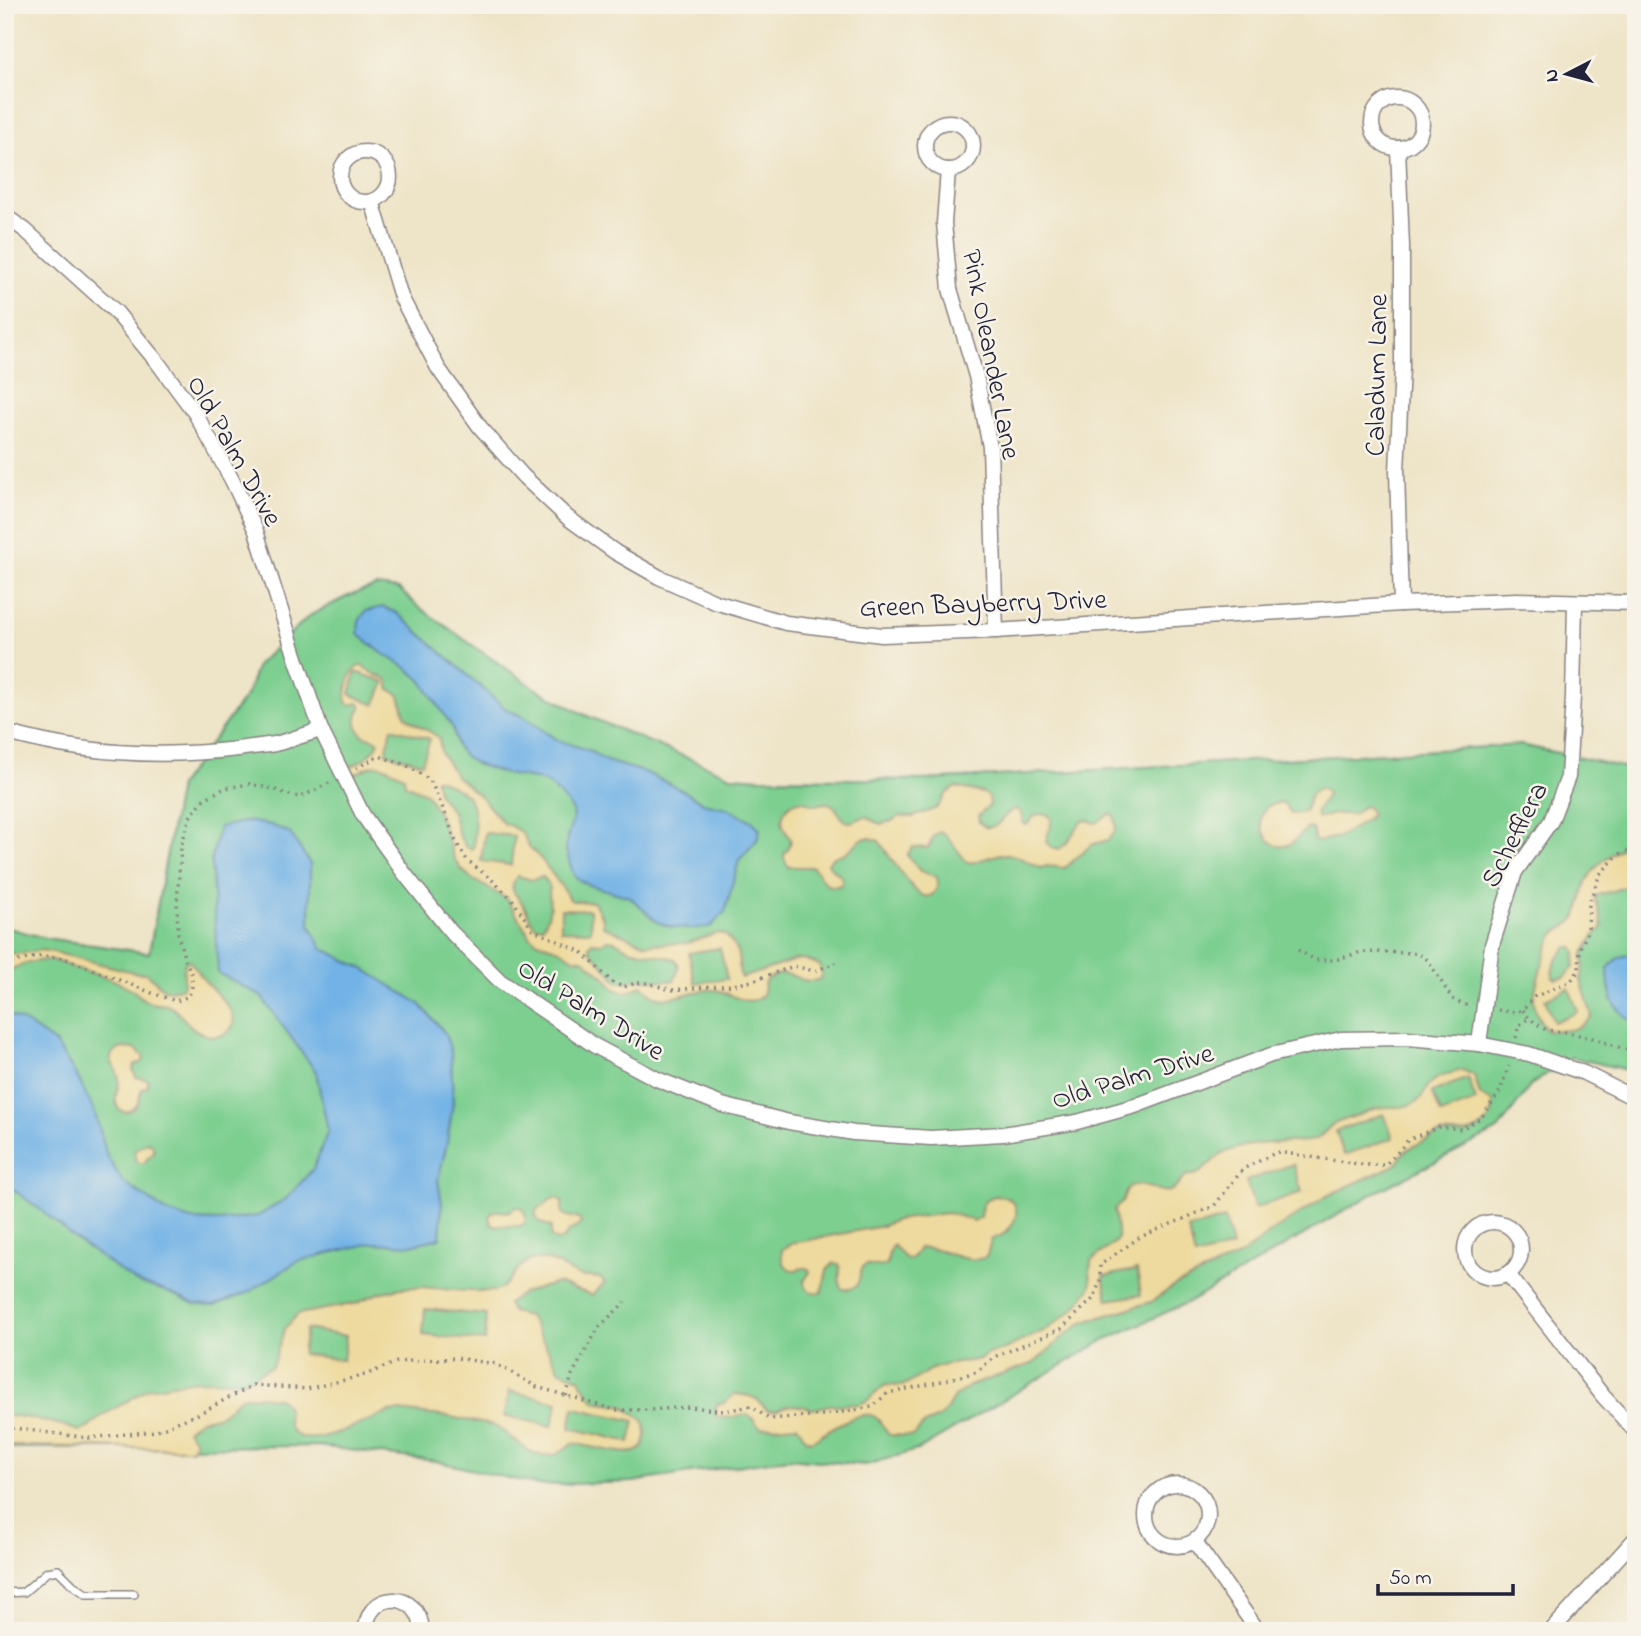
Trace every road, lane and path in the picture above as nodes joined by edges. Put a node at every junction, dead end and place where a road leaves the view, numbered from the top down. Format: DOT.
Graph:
graph roads {
  1 [pos="1398,148"];
  2 [pos="948,170"];
  3 [pos="372,201"];
  4 [pos="5,216"];
  5 [pos="1575,602"];
  6 [pos="1636,603"];
  7 [pos="1401,604"];
  8 [pos="996,631"];
  9 [pos="321,730"];
  10 [pos="5,732"];
  11 [pos="344,775"];
  12 [pos="1636,847"];
  13 [pos="1298,950"];
  14 [pos="836,963"];
  15 [pos="5,966"];
  16 [pos="1484,1008"];
  17 [pos="1523,1010"];
  18 [pos="1529,1018"];
  19 [pos="1479,1044"];
  20 [pos="1513,1051"];
  21 [pos="1636,1054"];
  22 [pos="1636,1099"];
  23 [pos="1508,1274"];
  24 [pos="625,1301"];
  25 [pos="566,1396"];
  26 [pos="5,1427"];
  27 [pos="1636,1432"];
  28 [pos="1636,1538"];
  29 [pos="1195,1542"];
  30 [pos="5,1593"];
  31 [pos="134,1594"];
  32 [pos="366,1631"];
  33 [pos="422,1631"];
  34 [pos="1258,1631"];
  35 [pos="1552,1631"];
  1 -- 7 [label="street, Caladum Lane"];
  2 -- 8 [label="street, Pink Oleander Lane"];
  3 -- 8 [label="street, Green Bayberry Drive"];
  4 -- 9 [label="street, Old Palm Drive"];
  5 -- 6 [label="street, Green Bayberry Drive"];
  5 -- 7 [label="street, Green Bayberry Drive"];
  5 -- 16 [label="street, Schefflera"];
  7 -- 8 [label="street, Green Bayberry Drive"];
  9 -- 10 [label="street"];
  9 -- 11 [label="street, Old Palm Drive"];
  11 -- 14 [label="path"];
  11 -- 15 [label="path"];
  11 -- 19 [label="street, Old Palm Drive"];
  12 -- 17 [label="path"];
  13 -- 16 [label="path"];
  16 -- 17 [label="path"];
  16 -- 19 [label="street, Schefflera"];
  17 -- 18 [label="path"];
  18 -- 20 [label="path"];
  18 -- 21 [label="path"];
  19 -- 20 [label="street, Old Palm Drive"];
  20 -- 22 [label="street, Old Palm Drive"];
  20 -- 25 [label="path"];
  23 -- 23 [label="street"];
  23 -- 27 [label="street"];
  24 -- 25 [label="path"];
  25 -- 26 [label="path"];
  28 -- 35 [label="street"];
  29 -- 29 [label="street"];
  29 -- 34 [label="street"];
  30 -- 31 [label="lane"];
  32 -- 33 [label="street"];
}
